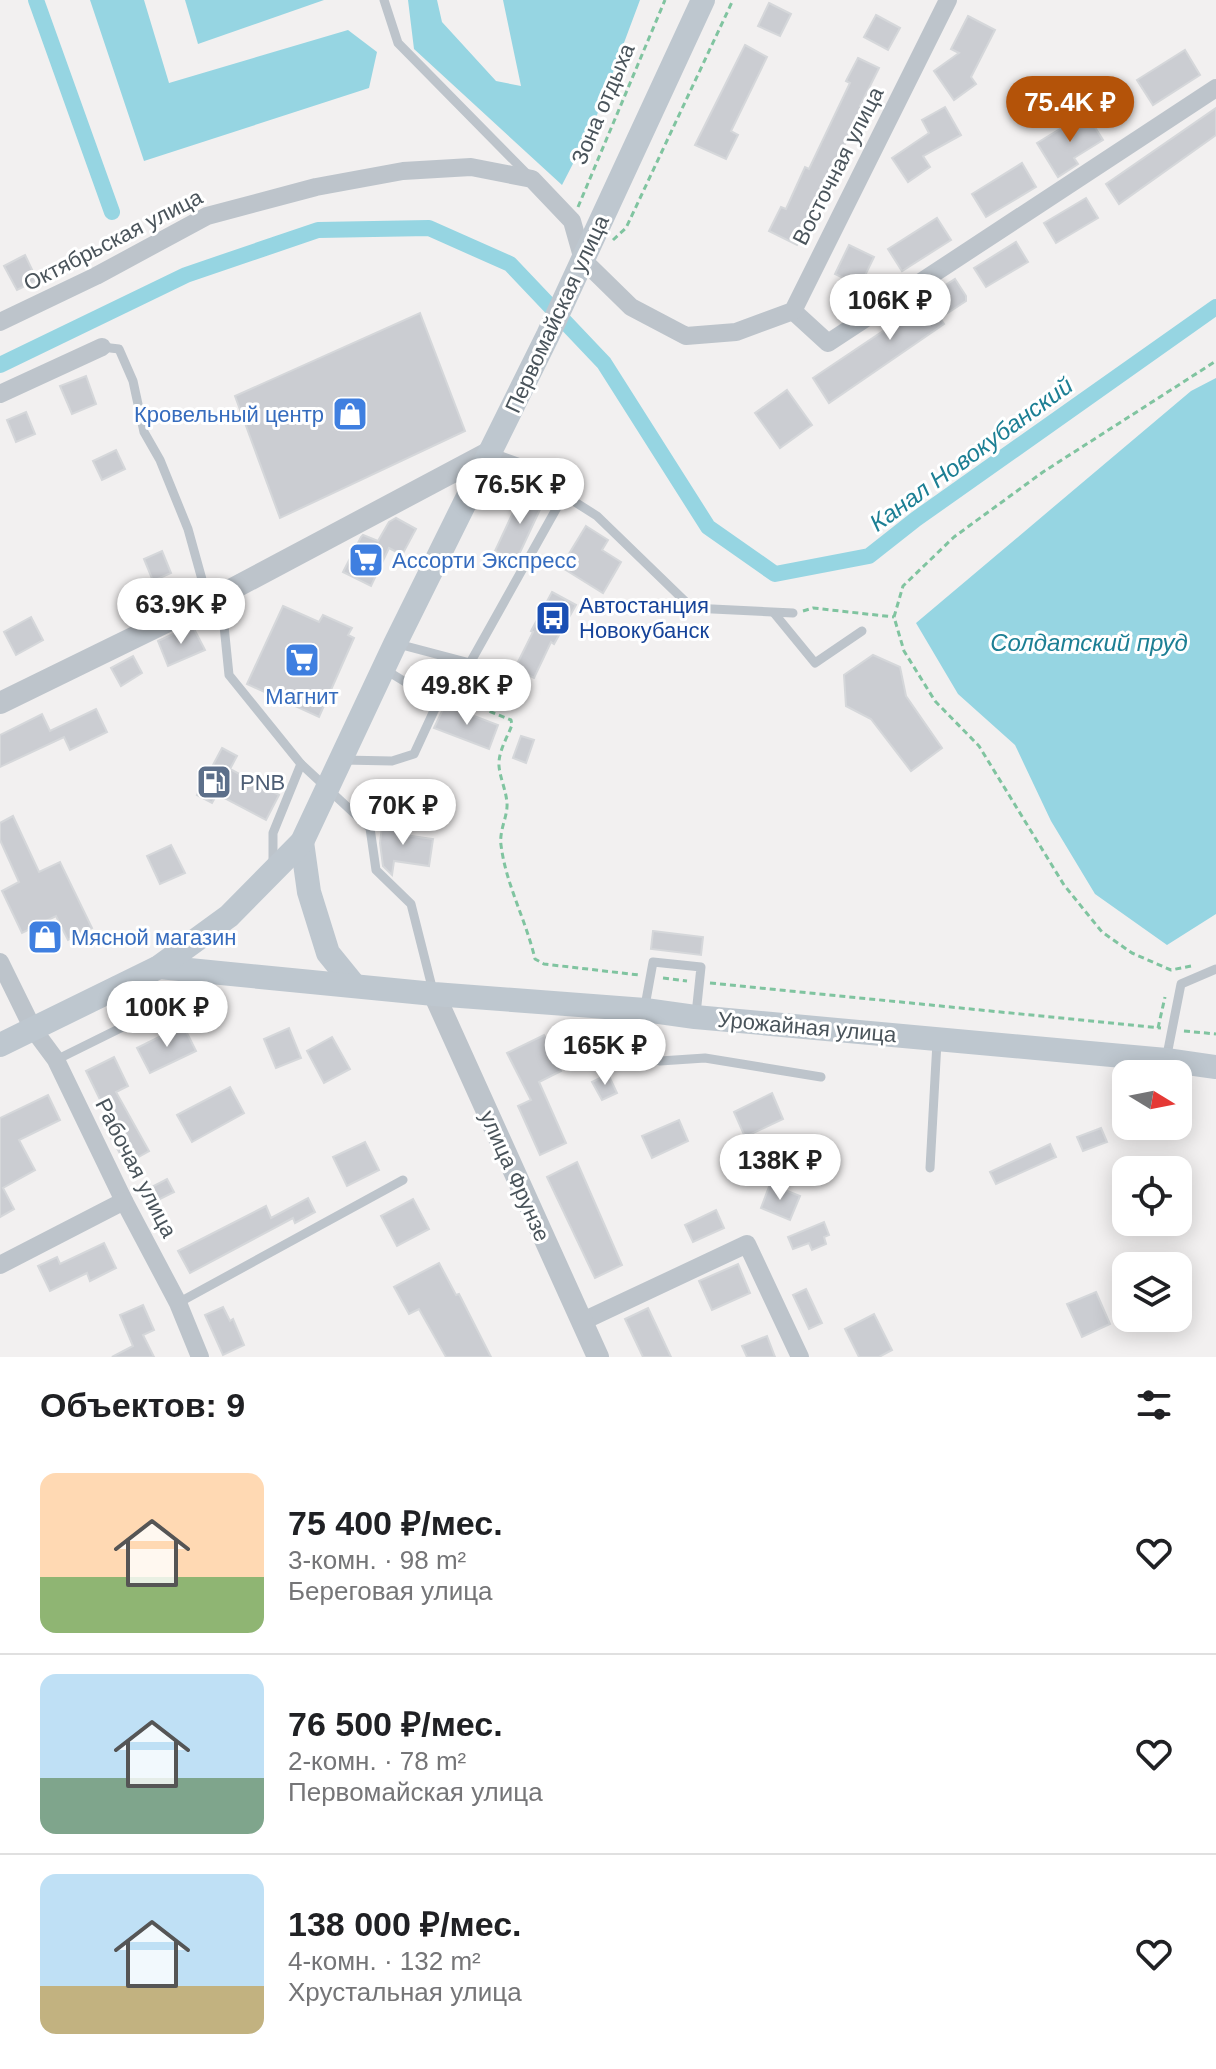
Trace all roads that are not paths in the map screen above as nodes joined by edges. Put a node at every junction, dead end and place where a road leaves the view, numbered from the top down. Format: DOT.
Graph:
graph roads {
  1 [pos="384,0"];
  2 [pos="703,0"];
  3 [pos="948,0"];
  4 [pos="1216,88"];
  5 [pos="532,179"];
  6 [pos="588,264"];
  7 [pos="793,311"];
  8 [pos="0,322"];
  9 [pos="102,347"];
  10 [pos="0,394"];
  11 [pos="490,452"];
  12 [pos="564,495"];
  13 [pos="214,598"];
  14 [pos="774,613"];
  15 [pos="793,613"];
  16 [pos="862,631"];
  17 [pos="395,644"];
  18 [pos="383,669"];
  19 [pos="0,703"];
  20 [pos="340,760"];
  21 [pos="301,764"];
  22 [pos="326,788"];
  23 [pos="302,842"];
  24 [pos="273,871"];
  25 [pos="0,962"];
  26 [pos="159,967"];
  27 [pos="1216,969"];
  28 [pos="354,985"];
  29 [pos="434,994"];
  30 [pos="645,1010"];
  31 [pos="153,1012"];
  32 [pos="695,1017"];
  33 [pos="33,1029"];
  34 [pos="937,1038"];
  35 [pos="0,1045"];
  36 [pos="56,1060"];
  37 [pos="1166,1060"];
  38 [pos="1192,1064"];
  39 [pos="1216,1067"];
  40 [pos="821,1077"];
  41 [pos="930,1168"];
  42 [pos="403,1180"];
  43 [pos="124,1201"];
  44 [pos="0,1265"];
  45 [pos="178,1303"];
  46 [pos="581,1322"];
  47 [pos="200,1357"];
  48 [pos="598,1357"];
  49 [pos="800,1357"];
  1 -- 5 [label="lane"];
  2 -- 6 [label="main road, Первомайская улица"];
  3 -- 7 [label="street, Восточная улица"];
  4 -- 7 [label="street"];
  5 -- 6 [label="street"];
  5 -- 8 [label="street, Октябрьская улица"];
  6 -- 7 [label="street"];
  6 -- 11 [label="main road, Первомайская улица"];
  9 -- 10 [label="street"];
  9 -- 13 [label="lane"];
  11 -- 12 [label="lane"];
  11 -- 13 [label="street"];
  11 -- 17 [label="main road, Первомайская улица"];
  12 -- 14 [label="lane"];
  12 -- 17 [label="lane"];
  13 -- 19 [label="street"];
  13 -- 21 [label="lane"];
  14 -- 15 [label="lane"];
  14 -- 16 [label="lane"];
  17 -- 18 [label="main road, Первомайская улица"];
  18 -- 20 [label="main road, Первомайская улица"];
  18 -- 20 [label="lane"];
  20 -- 22 [label="main road, Первомайская улица"];
  21 -- 22 [label="lane"];
  21 -- 24 [label="lane"];
  22 -- 23 [label="main road, Первомайская улица"];
  22 -- 29 [label="lane"];
  23 -- 24 [label="main road, Первомайская улица"];
  23 -- 28 [label="main road"];
  24 -- 26 [label="main road, Первомайская улица"];
  25 -- 33 [label="street, Рабочая улица"];
  26 -- 28 [label="main road, Урожайная улица"];
  26 -- 33 [label="main road, Первомайская улица"];
  27 -- 37 [label="lane"];
  28 -- 29 [label="main road, Урожайная улица"];
  29 -- 30 [label="main road, Урожайная улица"];
  29 -- 46 [label="street, улица Фрунзе"];
  30 -- 32 [label="main road, Урожайная улица"];
  30 -- 32 [label="lane"];
  30 -- 40 [label="lane"];
  31 -- 36 [label="lane"];
  32 -- 34 [label="main road, Урожайная улица"];
  33 -- 35 [label="main road, Первомайская улица"];
  33 -- 36 [label="street, Рабочая улица"];
  34 -- 37 [label="main road, Урожайная улица"];
  34 -- 41 [label="lane"];
  36 -- 43 [label="street, Рабочая улица"];
  38 -- 39 [label="main road, Урожайная улица"];
  42 -- 45 [label="lane"];
  43 -- 44 [label="street"];
  43 -- 45 [label="street, Рабочая улица"];
  45 -- 47 [label="street, Рабочая улица"];
  46 -- 48 [label="street, улица Фрунзе"];
  46 -- 49 [label="street"];
}
